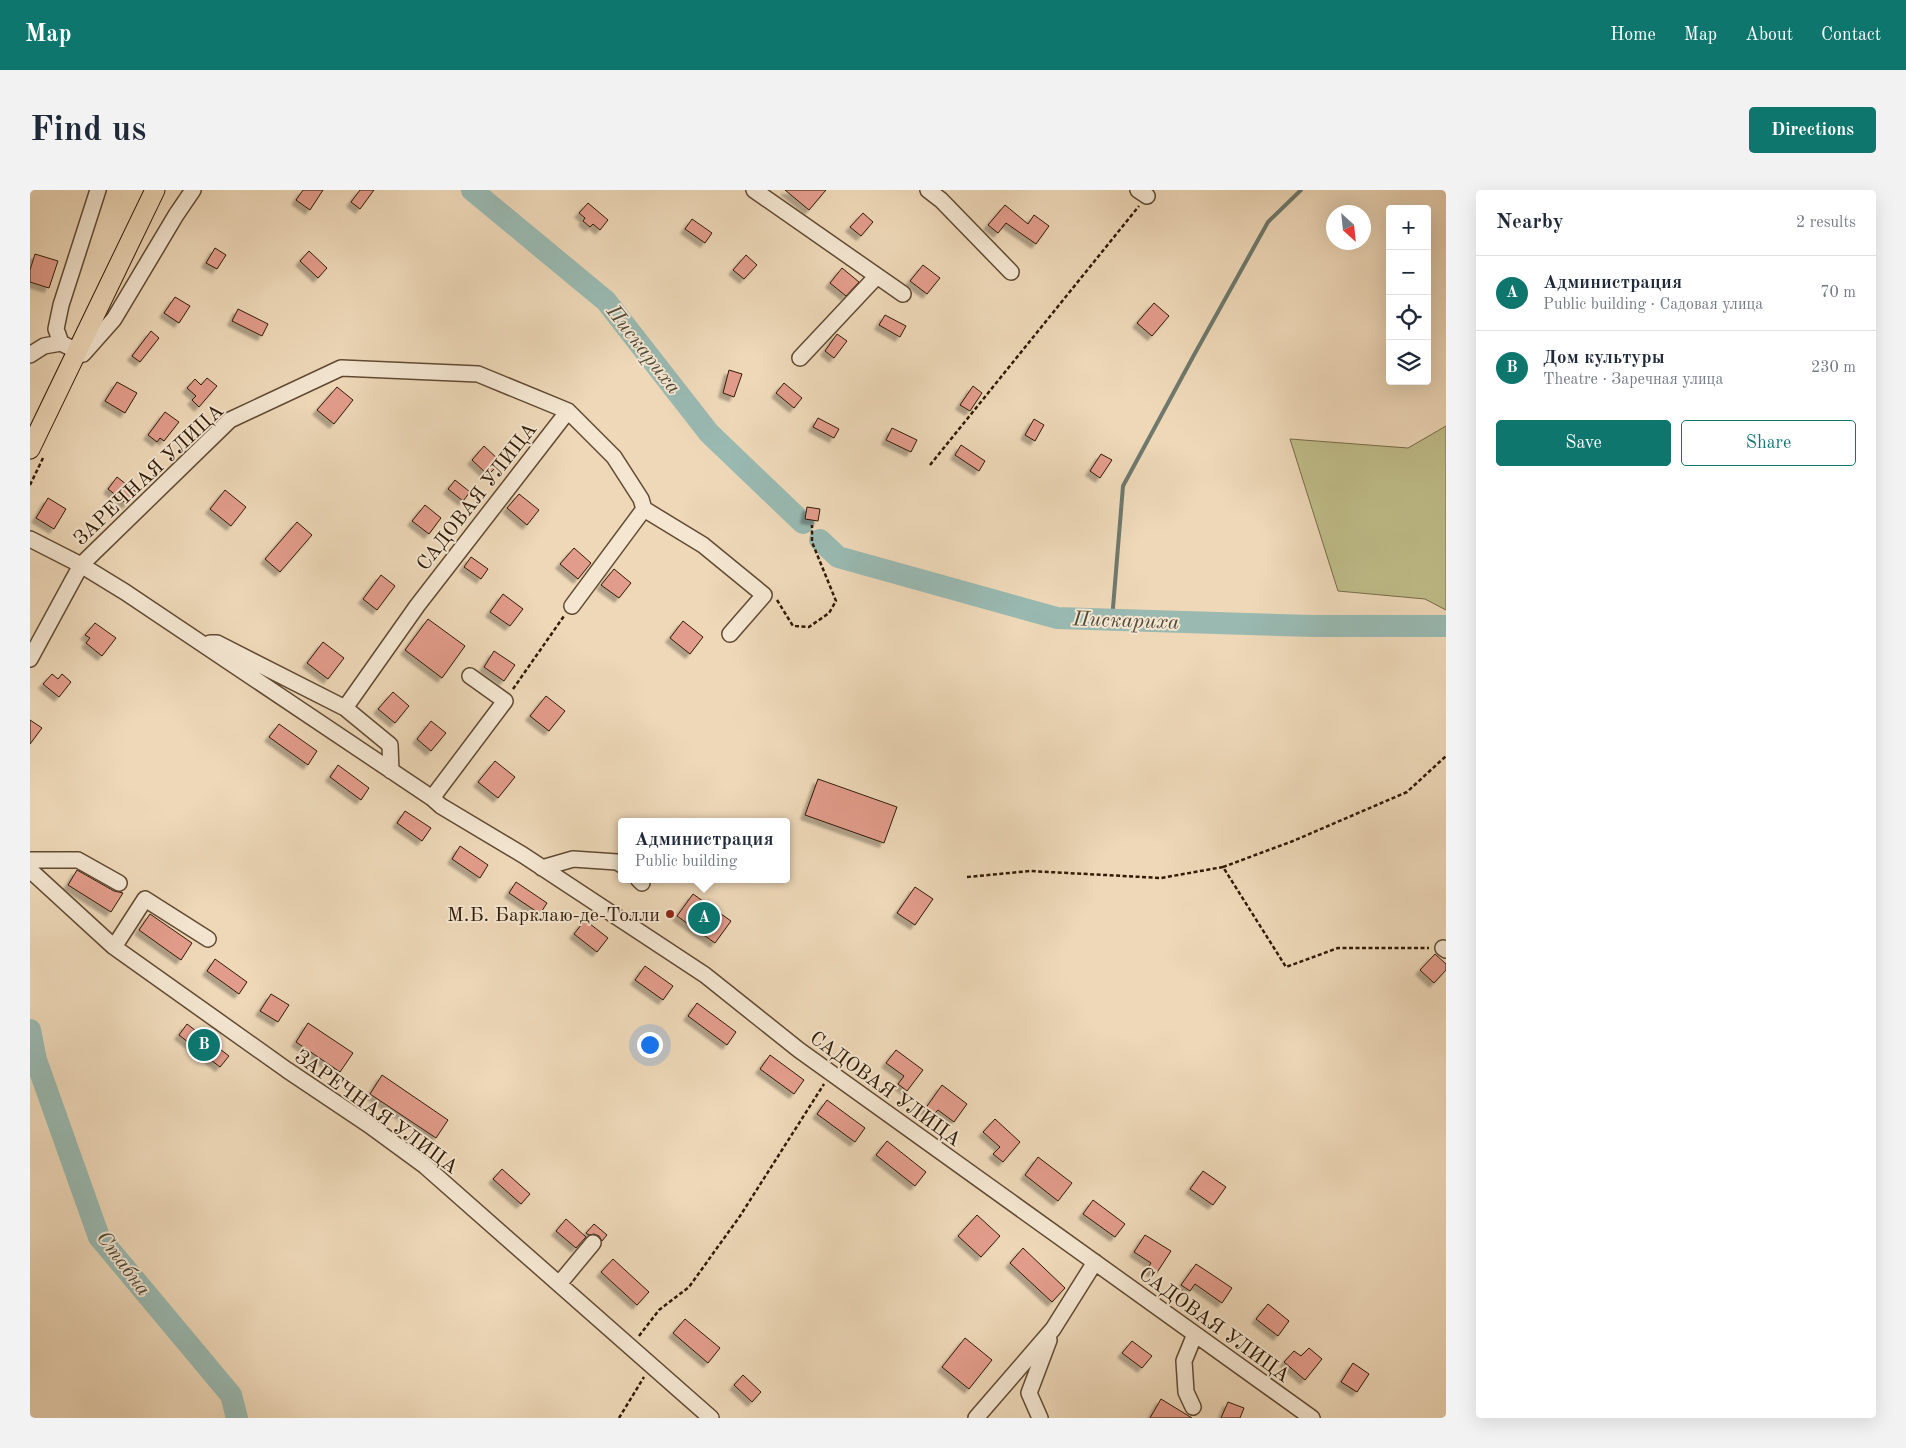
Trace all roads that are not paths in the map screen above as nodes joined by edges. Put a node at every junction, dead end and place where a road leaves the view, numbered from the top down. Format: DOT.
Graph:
graph roads {
  1 [pos="98,190"];
  2 [pos="155,190"];
  3 [pos="193,190"];
  4 [pos="754,190"];
  5 [pos="928,190"];
  6 [pos="1011,272"];
  7 [pos="877,276"];
  8 [pos="903,294"];
  9 [pos="69,347"];
  10 [pos="30,355"];
  11 [pos="800,358"];
  12 [pos="568,412"];
  13 [pos="30,449"];
  14 [pos="644,509"];
  15 [pos="30,539"];
  16 [pos="81,565"];
  17 [pos="572,606"];
  18 [pos="730,634"];
  19 [pos="199,642"];
  20 [pos="30,660"];
  21 [pos="470,676"];
  22 [pos="345,708"];
  23 [pos="391,772"];
  24 [pos="432,798"];
  25 [pos="30,860"];
  26 [pos="618,863"];
  27 [pos="542,868"];
  28 [pos="30,870"];
  29 [pos="120,883"];
  30 [pos="656,930"];
  31 [pos="208,939"];
  32 [pos="114,947"];
  33 [pos="662,947"];
  34 [pos="593,1243"];
  35 [pos="1095,1262"];
  36 [pos="559,1284"];
  37 [pos="1053,1329"];
  38 [pos="1195,1334"];
  39 [pos="1192,1407"];
  40 [pos="711,1418"];
  41 [pos="976,1418"];
  42 [pos="1040,1418"];
  43 [pos="1312,1418"];
  1 -- 9 [label="street"];
  2 -- 9 [label="main road"];
  3 -- 9 [label="street"];
  4 -- 7 [label="street"];
  5 -- 6 [label="street"];
  7 -- 8 [label="street"];
  7 -- 11 [label="street"];
  9 -- 10 [label="street"];
  9 -- 13 [label="main road"];
  12 -- 14 [label="street"];
  12 -- 16 [label="street, ЗАРЕЧНАЯ УЛИЦА"];
  12 -- 22 [label="street, САДОВАЯ УЛИЦА"];
  14 -- 17 [label="street"];
  14 -- 18 [label="street"];
  15 -- 16 [label="street, САДОВАЯ УЛИЦА"];
  16 -- 19 [label="street, САДОВАЯ УЛИЦА"];
  16 -- 20 [label="street, ЗАРЕЧНАЯ УЛИЦА"];
  19 -- 22 [label="street"];
  19 -- 23 [label="street, САДОВАЯ УЛИЦА"];
  21 -- 24 [label="street"];
  22 -- 23 [label="street"];
  23 -- 24 [label="street, САДОВАЯ УЛИЦА"];
  24 -- 27 [label="street, САДОВАЯ УЛИЦА"];
  25 -- 29 [label="street"];
  26 -- 27 [label="street"];
  27 -- 33 [label="street, САДОВАЯ УЛИЦА"];
  28 -- 32 [label="street, ЗАРЕЧНАЯ УЛИЦА"];
  30 -- 33 [label="street"];
  31 -- 32 [label="street"];
  32 -- 36 [label="street, ЗАРЕЧНАЯ УЛИЦА"];
  33 -- 35 [label="street, САДОВАЯ УЛИЦА"];
  34 -- 36 [label="street"];
  35 -- 37 [label="street"];
  35 -- 38 [label="street, САДОВАЯ УЛИЦА"];
  36 -- 40 [label="street, ЗАРЕЧНАЯ УЛИЦА"];
  37 -- 41 [label="street"];
  37 -- 42 [label="street"];
  38 -- 39 [label="street"];
  38 -- 43 [label="street, САДОВАЯ УЛИЦА"];
}
